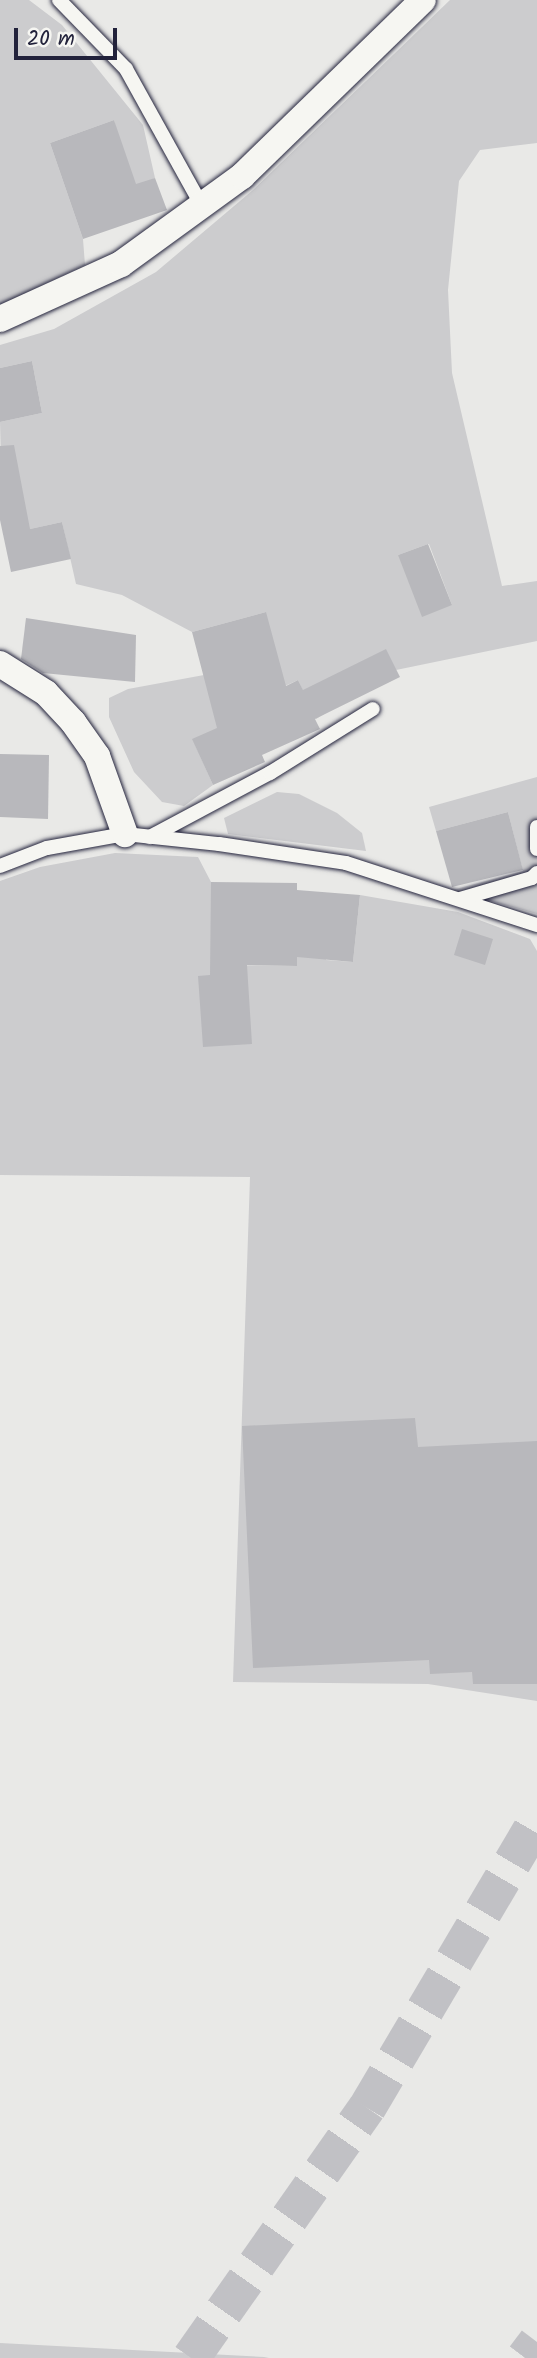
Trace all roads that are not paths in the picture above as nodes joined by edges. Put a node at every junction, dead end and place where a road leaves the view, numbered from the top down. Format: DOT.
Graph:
graph roads {
  1 [pos="58,0"];
  2 [pos="423,0"];
  3 [pos="202,206"];
  4 [pos="0,319"];
  5 [pos="0,664"];
  6 [pos="373,709"];
  7 [pos="537,827"];
  8 [pos="138,835"];
  9 [pos="537,849"];
  10 [pos="0,866"];
  11 [pos="537,873"];
  12 [pos="460,899"];
  13 [pos="537,925"];
  1 -- 3 [label="lane"];
  2 -- 3 [label="street"];
  3 -- 4 [label="street"];
  5 -- 8 [label="street"];
  6 -- 8 [label="lane"];
  7 -- 9 [label="lane"];
  8 -- 10 [label="lane"];
  8 -- 12 [label="lane"];
  11 -- 12 [label="lane"];
  12 -- 13 [label="lane"];
}
